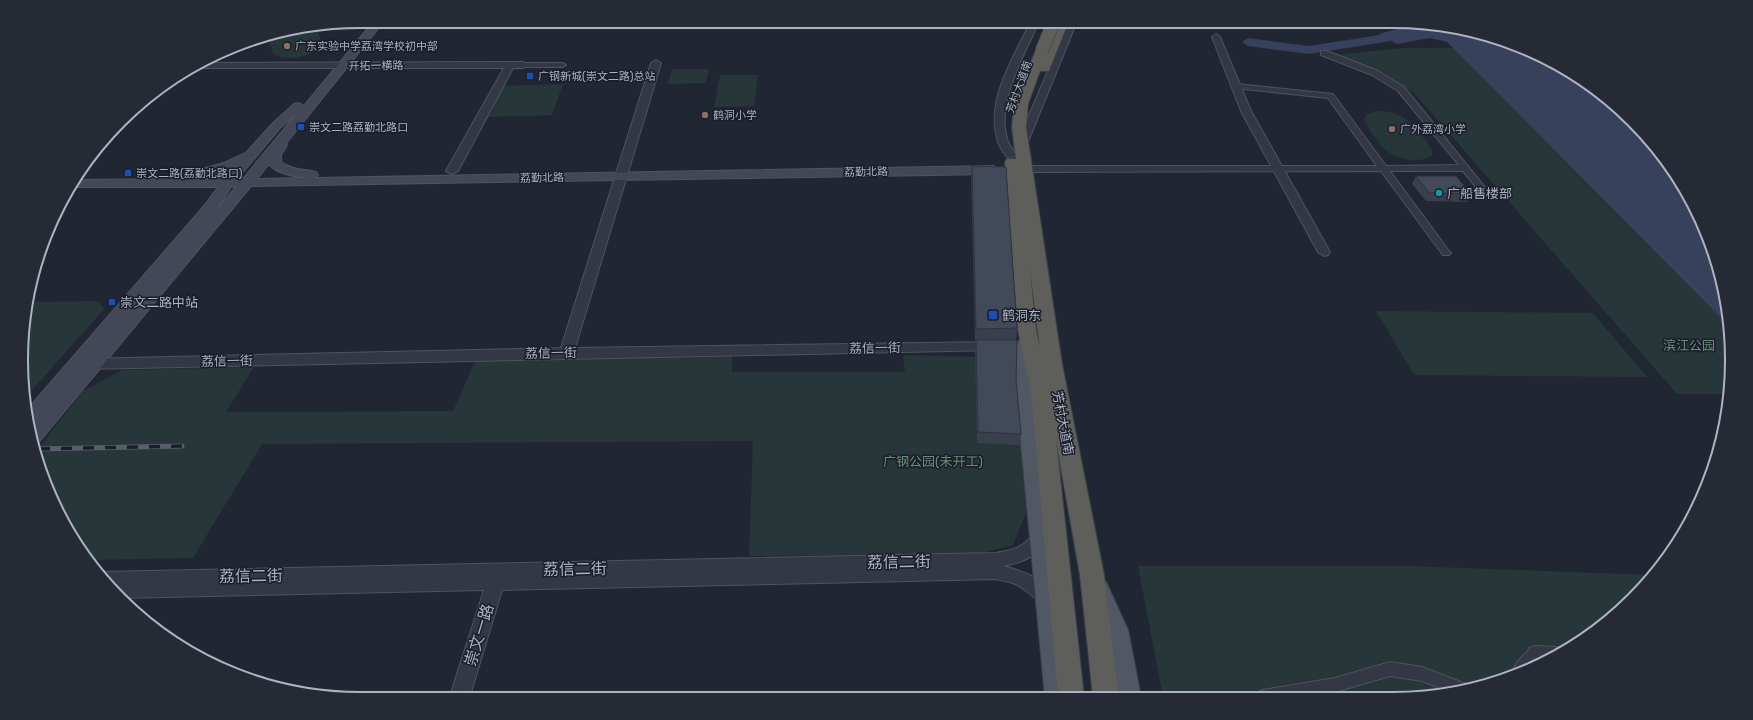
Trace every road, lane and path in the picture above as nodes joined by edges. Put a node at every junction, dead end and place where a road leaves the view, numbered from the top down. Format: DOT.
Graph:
graph roads {
  1 [pos="365,28"];
  2 [pos="372,28"];
  3 [pos="1032,28"];
  4 [pos="1044,28"];
  5 [pos="1051,28"];
  6 [pos="1058,28"];
  7 [pos="1070,28"];
  8 [pos="1216,37"];
  9 [pos="1042,50"];
  10 [pos="1324,53"];
  11 [pos="656,63"];
  12 [pos="562,64"];
  13 [pos="510,65"];
  14 [pos="523,65"];
  15 [pos="205,66"];
  16 [pos="336,66"];
  17 [pos="1237,86"];
  18 [pos="276,126"];
  19 [pos="292,127"];
  20 [pos="254,152"];
  21 [pos="1016,160"];
  22 [pos="1277,168"];
  23 [pos="1383,168"];
  24 [pos="1466,168"];
  25 [pos="452,171"];
  26 [pos="622,172"];
  27 [pos="84,176"];
  28 [pos="240,179"];
  29 [pos="315,179"];
  30 [pos="188,180"];
  31 [pos="79,184"];
  32 [pos="1483,190"];
  33 [pos="214,213"];
  34 [pos="1324,252"];
  35 [pos="1446,253"];
  36 [pos="1017,342"];
  37 [pos="567,353"];
  38 [pos="76,364"];
  39 [pos="95,364"];
  40 [pos="33,415"];
  41 [pos="36,433"];
  42 [pos="1041,537"];
  43 [pos="1092,575"];
  44 [pos="497,577"];
  45 [pos="110,579"];
  46 [pos="121,591"];
  47 [pos="1047,596"];
  48 [pos="1536,654"];
  49 [pos="1547,655"];
  50 [pos="1527,664"];
  51 [pos="1454,686"];
  52 [pos="461,692"];
  53 [pos="1057,692"];
  54 [pos="1071,692"];
  55 [pos="1105,692"];
  56 [pos="1129,692"];
  57 [pos="1289,692"];
  1 -- 16 [label="main road"];
  2 -- 16 [label="main road"];
  3 -- 21 [label="street, 芳村大道南"];
  4 -- 9 [label="highway, 芳村大道南"];
  5 -- 9 [label="highway, 芳村大道南, bridge"];
  6 -- 9 [label="highway"];
  7 -- 21 [label="street, 芳村大道南"];
  8 -- 17 [label="street"];
  9 -- 21 [label="highway"];
  9 -- 21 [label="highway, 芳村大道南"];
  10 -- 24 [label="street"];
  11 -- 26 [label="street"];
  12 -- 14 [label="street, 开拓一横路"];
  13 -- 14 [label="street, 开拓一横路"];
  13 -- 16 [label="street, 开拓一横路"];
  13 -- 25 [label="street"];
  15 -- 16 [label="street, 开拓一横路"];
  16 -- 18 [label="main road"];
  16 -- 19 [label="main road"];
  17 -- 22 [label="street"];
  17 -- 23 [label="street"];
  18 -- 19 [label="main road"];
  18 -- 20 [label="main road"];
  19 -- 28 [label="main road"];
  19 -- 29 [label="main road"];
  20 -- 28 [label="main road"];
  20 -- 30 [label="main road"];
  21 -- 22 [label="street"];
  21 -- 26 [label="main road, 荔勤北路"];
  21 -- 36 [label="highway, 芳村大道南"];
  21 -- 43 [label="highway, 芳村大道南"];
  22 -- 23 [label="street"];
  22 -- 34 [label="street"];
  23 -- 24 [label="street"];
  23 -- 35 [label="street"];
  24 -- 32 [label="street"];
  25 -- 26 [label="main road, 荔勤北路"];
  25 -- 29 [label="main road, 荔勤北路"];
  26 -- 29 [label="main road, 荔勤北路"];
  26 -- 37 [label="street"];
  27 -- 30 [label="main road, 荔勤北路"];
  28 -- 29 [label="main road, 荔勤北路"];
  28 -- 30 [label="main road, 荔勤北路"];
  28 -- 33 [label="main road"];
  29 -- 33 [label="main road"];
  30 -- 31 [label="main road, 荔勤北路"];
  30 -- 33 [label="main road"];
  33 -- 38 [label="main road"];
  33 -- 39 [label="main road"];
  36 -- 37 [label="street, 荔信一街"];
  36 -- 42 [label="main road, 芳村大道南"];
  36 -- 54 [label="highway"];
  37 -- 39 [label="street, 荔信一街"];
  38 -- 39 [label="street, 荔信一街"];
  38 -- 40 [label="main road"];
  39 -- 41 [label="main road"];
  42 -- 44 [label="street, 荔信二街"];
  42 -- 47 [label="main road, 芳村大道南"];
  43 -- 55 [label="highway"];
  43 -- 56 [label="main road, 芳村大道南"];
  44 -- 45 [label="street, 荔信二街"];
  44 -- 46 [label="street, 荔信二街"];
  44 -- 47 [label="street, 荔信二街"];
  44 -- 52 [label="street, 崇文一路"];
  47 -- 53 [label="main road, 芳村大道南"];
  48 -- 49 [label="street"];
  48 -- 50 [label="street"];
  51 -- 57 [label="street"];
}
